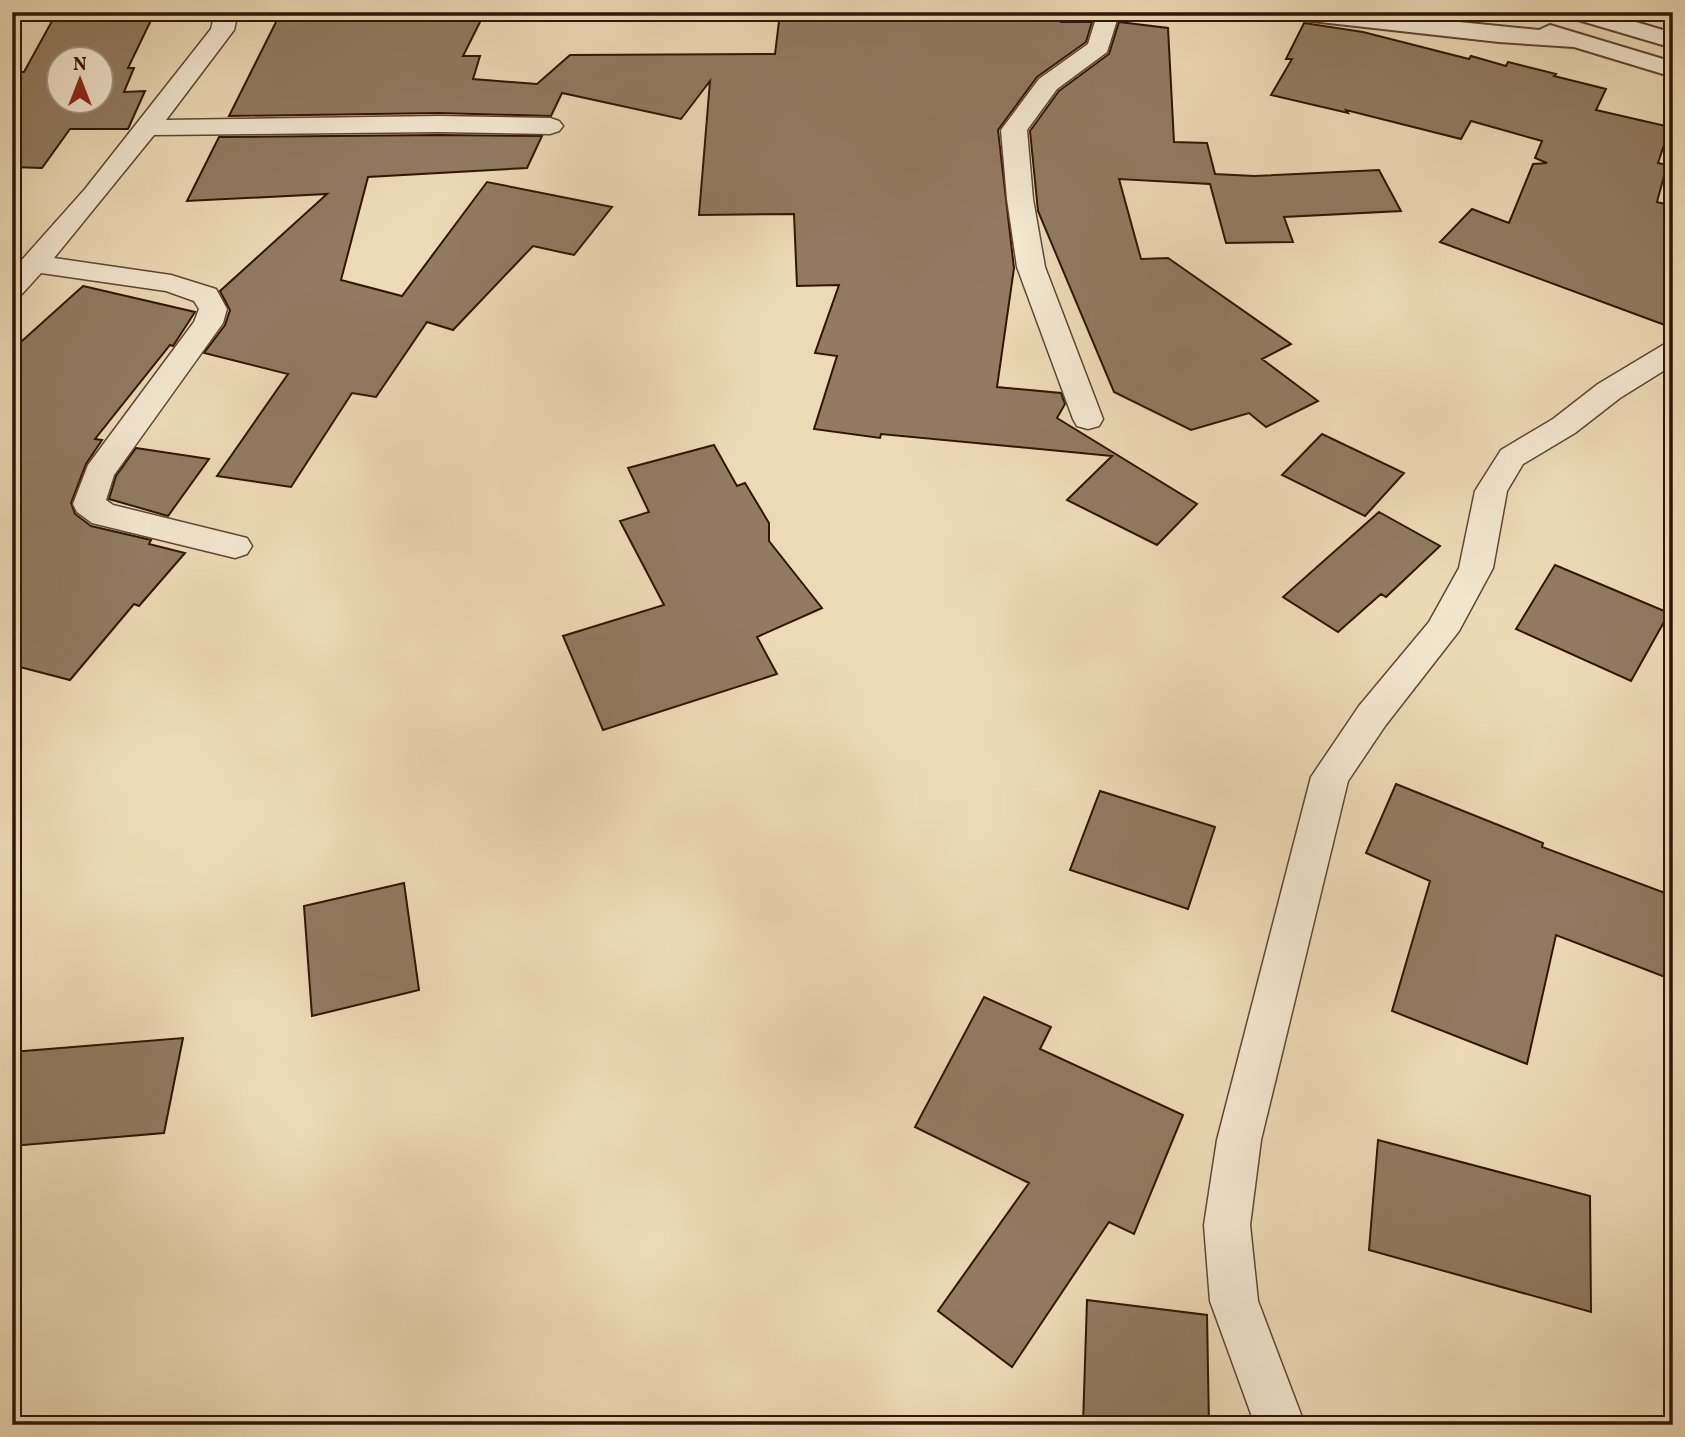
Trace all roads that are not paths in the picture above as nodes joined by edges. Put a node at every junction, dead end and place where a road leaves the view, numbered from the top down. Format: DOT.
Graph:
graph roads {
  1 [pos="228,12"];
  2 [pos="1061,12"];
  3 [pos="1151,12"];
  4 [pos="1293,12"];
  5 [pos="1492,12"];
  6 [pos="1576,12"];
  7 [pos="1108,14"];
  8 [pos="1574,40"];
  9 [pos="1673,41"];
  10 [pos="1673,70"];
  11 [pos="550,126"];
  12 [pos="147,128"];
  13 [pos="35,264"];
  14 [pos="12,288"];
  15 [pos="1673,352"];
  16 [pos="1088,419"];
  17 [pos="235,546"];
  18 [pos="1280,1425"];
  1 -- 12 [label="street"];
  2 -- 7 [label="street"];
  3 -- 7 [label="street"];
  4 -- 8 [label="street"];
  5 -- 8 [label="street"];
  6 -- 9 [label="street"];
  7 -- 16 [label="street"];
  8 -- 10 [label="street"];
  11 -- 12 [label="street"];
  12 -- 13 [label="street"];
  13 -- 14 [label="street"];
  13 -- 17 [label="street"];
  15 -- 18 [label="street"];
}
